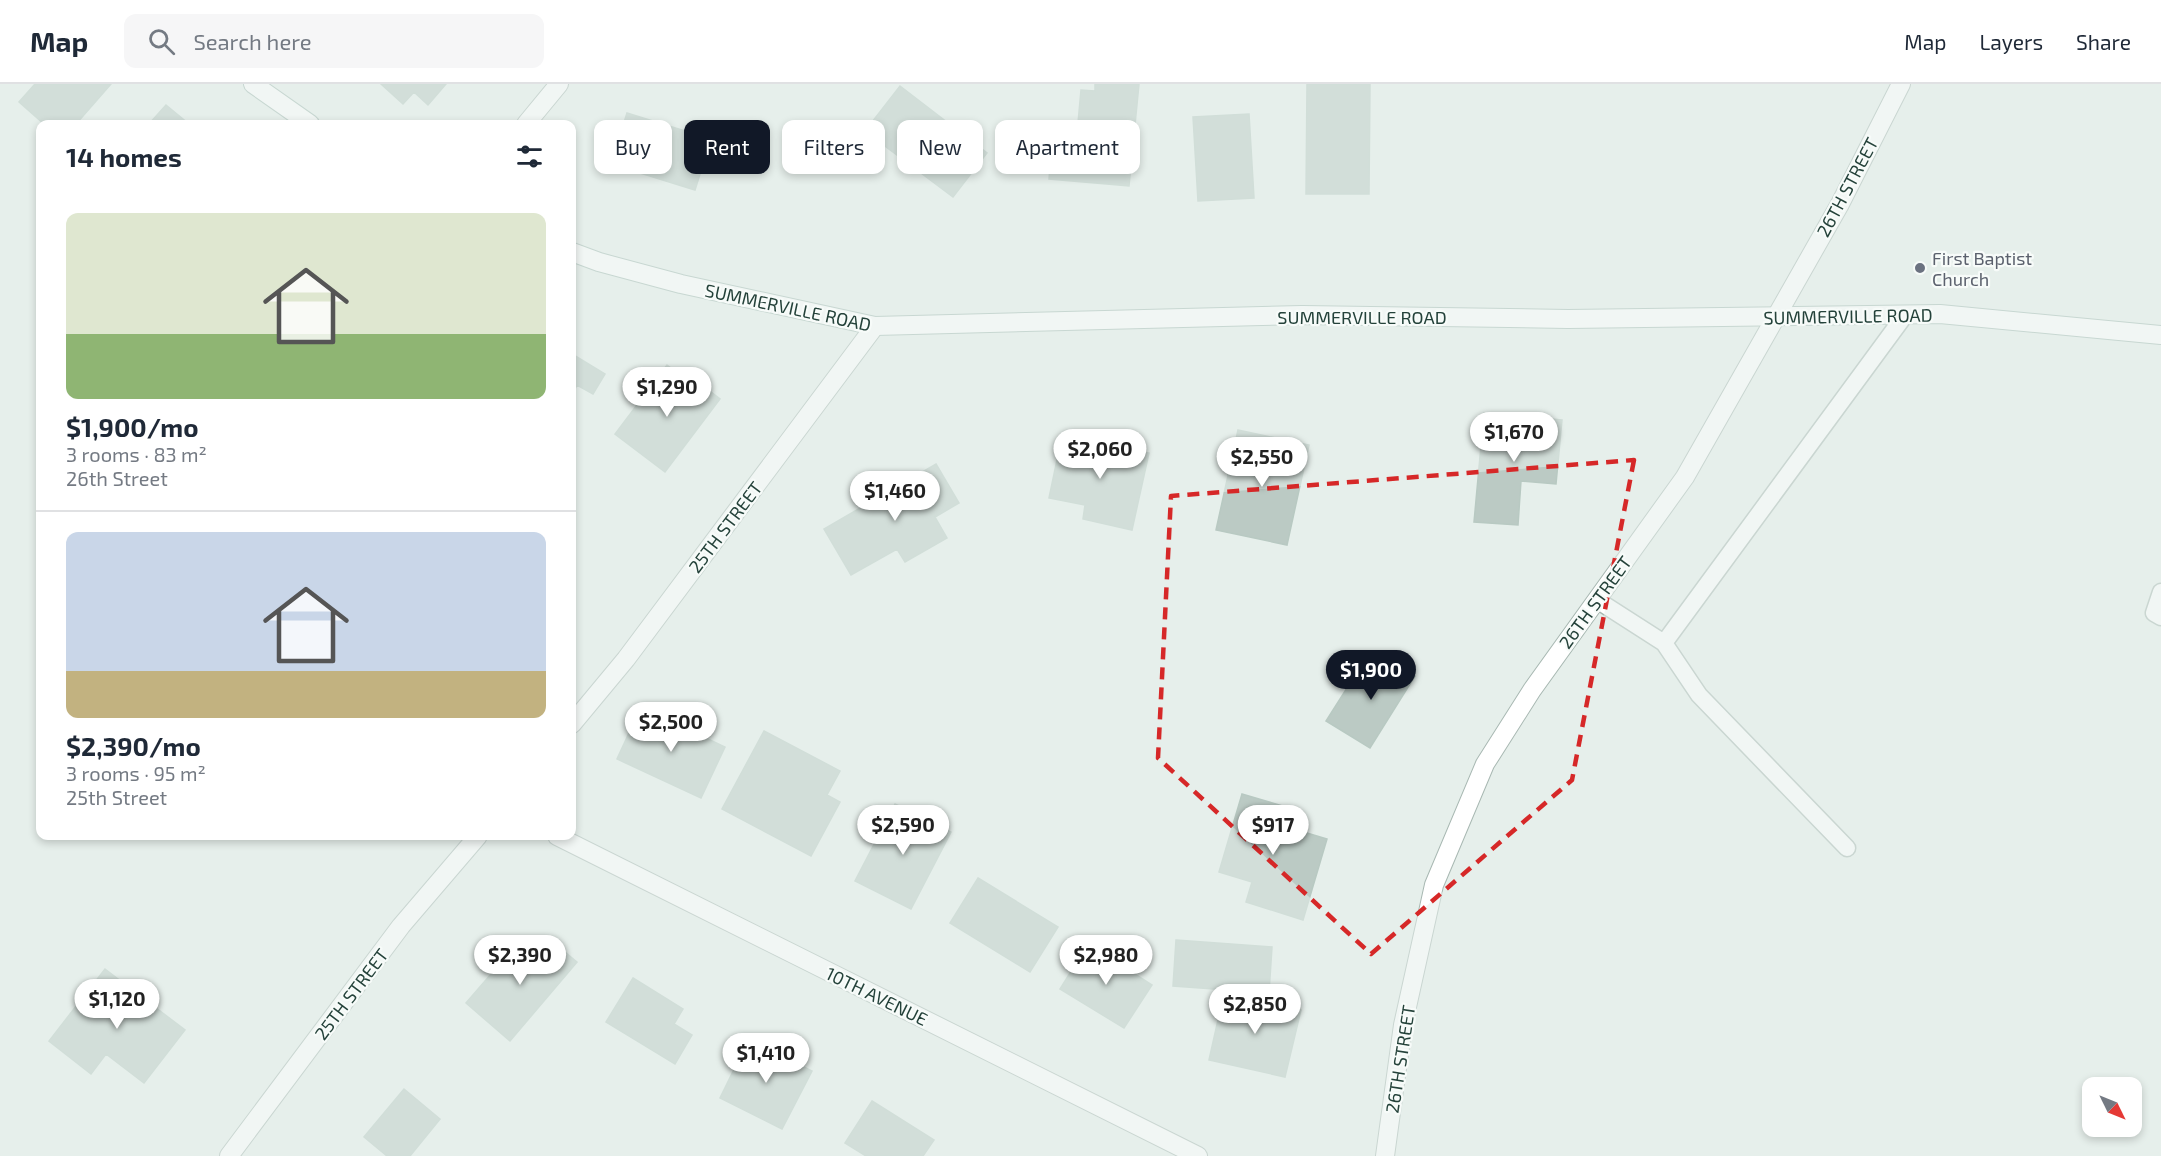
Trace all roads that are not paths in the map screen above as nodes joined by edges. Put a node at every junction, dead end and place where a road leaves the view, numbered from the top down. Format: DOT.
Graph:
graph roads {
  1 [pos="253,84"];
  2 [pos="559,84"];
  3 [pos="1901,84"];
  4 [pos="304,120"];
  5 [pos="529,120"];
  6 [pos="576,253"];
  7 [pos="1905,315"];
  8 [pos="1775,317"];
  9 [pos="875,326"];
  10 [pos="2161,334"];
  11 [pos="2161,592"];
  12 [pos="1597,600"];
  13 [pos="2161,616"];
  14 [pos="1664,643"];
  15 [pos="576,719"];
  16 [pos="475,840"];
  17 [pos="565,840"];
  18 [pos="1847,848"];
  19 [pos="229,1156"];
  20 [pos="1198,1156"];
  21 [pos="1385,1156"];
  1 -- 4 [label="street"];
  2 -- 5 [label="street"];
  3 -- 8 [label="street, 26TH STREET"];
  6 -- 9 [label="street, SUMMERVILLE ROAD"];
  7 -- 8 [label="street, SUMMERVILLE ROAD"];
  7 -- 10 [label="street, SUMMERVILLE ROAD"];
  7 -- 14 [label="lane"];
  8 -- 9 [label="street, SUMMERVILLE ROAD"];
  8 -- 12 [label="street, 26TH STREET"];
  9 -- 15 [label="street, 25TH STREET"];
  11 -- 13 [label="lane"];
  12 -- 14 [label="lane"];
  12 -- 21 [label="street, 26TH STREET"];
  14 -- 18 [label="lane"];
  16 -- 19 [label="street, 25TH STREET"];
  17 -- 20 [label="street, 10TH AVENUE"];
}
